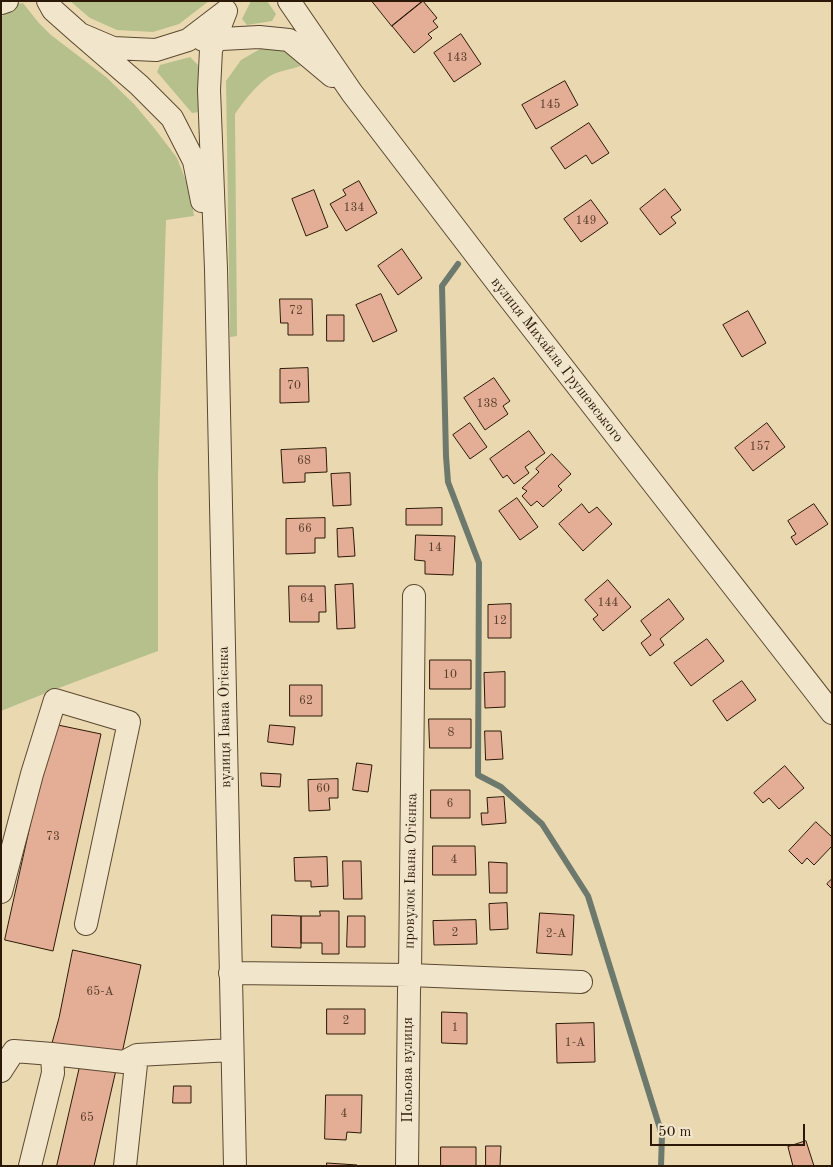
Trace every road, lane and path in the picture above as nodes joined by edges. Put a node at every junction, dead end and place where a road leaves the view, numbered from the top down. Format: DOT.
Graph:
graph roads {
  1 [pos="7,1"];
  2 [pos="48,1"];
  3 [pos="289,1"];
  4 [pos="1,3"];
  5 [pos="229,6"];
  6 [pos="80,34"];
  7 [pos="215,39"];
  8 [pos="188,40"];
  9 [pos="352,93"];
  10 [pos="216,269"];
  11 [pos="414,596"];
  12 [pos="832,713"];
  13 [pos="1,892"];
  14 [pos="86,924"];
  15 [pos="230,973"];
  16 [pos="410,975"];
  17 [pos="581,982"];
  18 [pos="232,1050"];
  19 [pos="52,1054"];
  20 [pos="137,1055"];
  21 [pos="1,1071"];
  22 [pos="30,1166"];
  23 [pos="124,1166"];
  24 [pos="234,1166"];
  25 [pos="407,1166"];
  1 -- 4 [label="street"];
  2 -- 6 [label="street"];
  3 -- 9 [label="street, вулиця Михайла Грушевського"];
  5 -- 7 [label="street"];
  5 -- 8 [label="street"];
  6 -- 8 [label="street"];
  6 -- 10 [label="street"];
  7 -- 8 [label="street"];
  7 -- 9 [label="street"];
  7 -- 10 [label="street"];
  9 -- 12 [label="street, вулиця Михайла Грушевського"];
  10 -- 15 [label="street, вулиця Івана Огієнка"];
  11 -- 16 [label="street, провулок Івана Огієнка"];
  13 -- 14 [label="street"];
  15 -- 16 [label="street"];
  15 -- 18 [label="street, вулиця Івана Огієнка"];
  16 -- 17 [label="street"];
  16 -- 25 [label="street, Польова вулиця"];
  18 -- 20 [label="street"];
  18 -- 24 [label="street, вулиця Івана Огієнка"];
  19 -- 20 [label="street"];
  19 -- 21 [label="street"];
  19 -- 22 [label="street"];
  20 -- 23 [label="street"];
}
